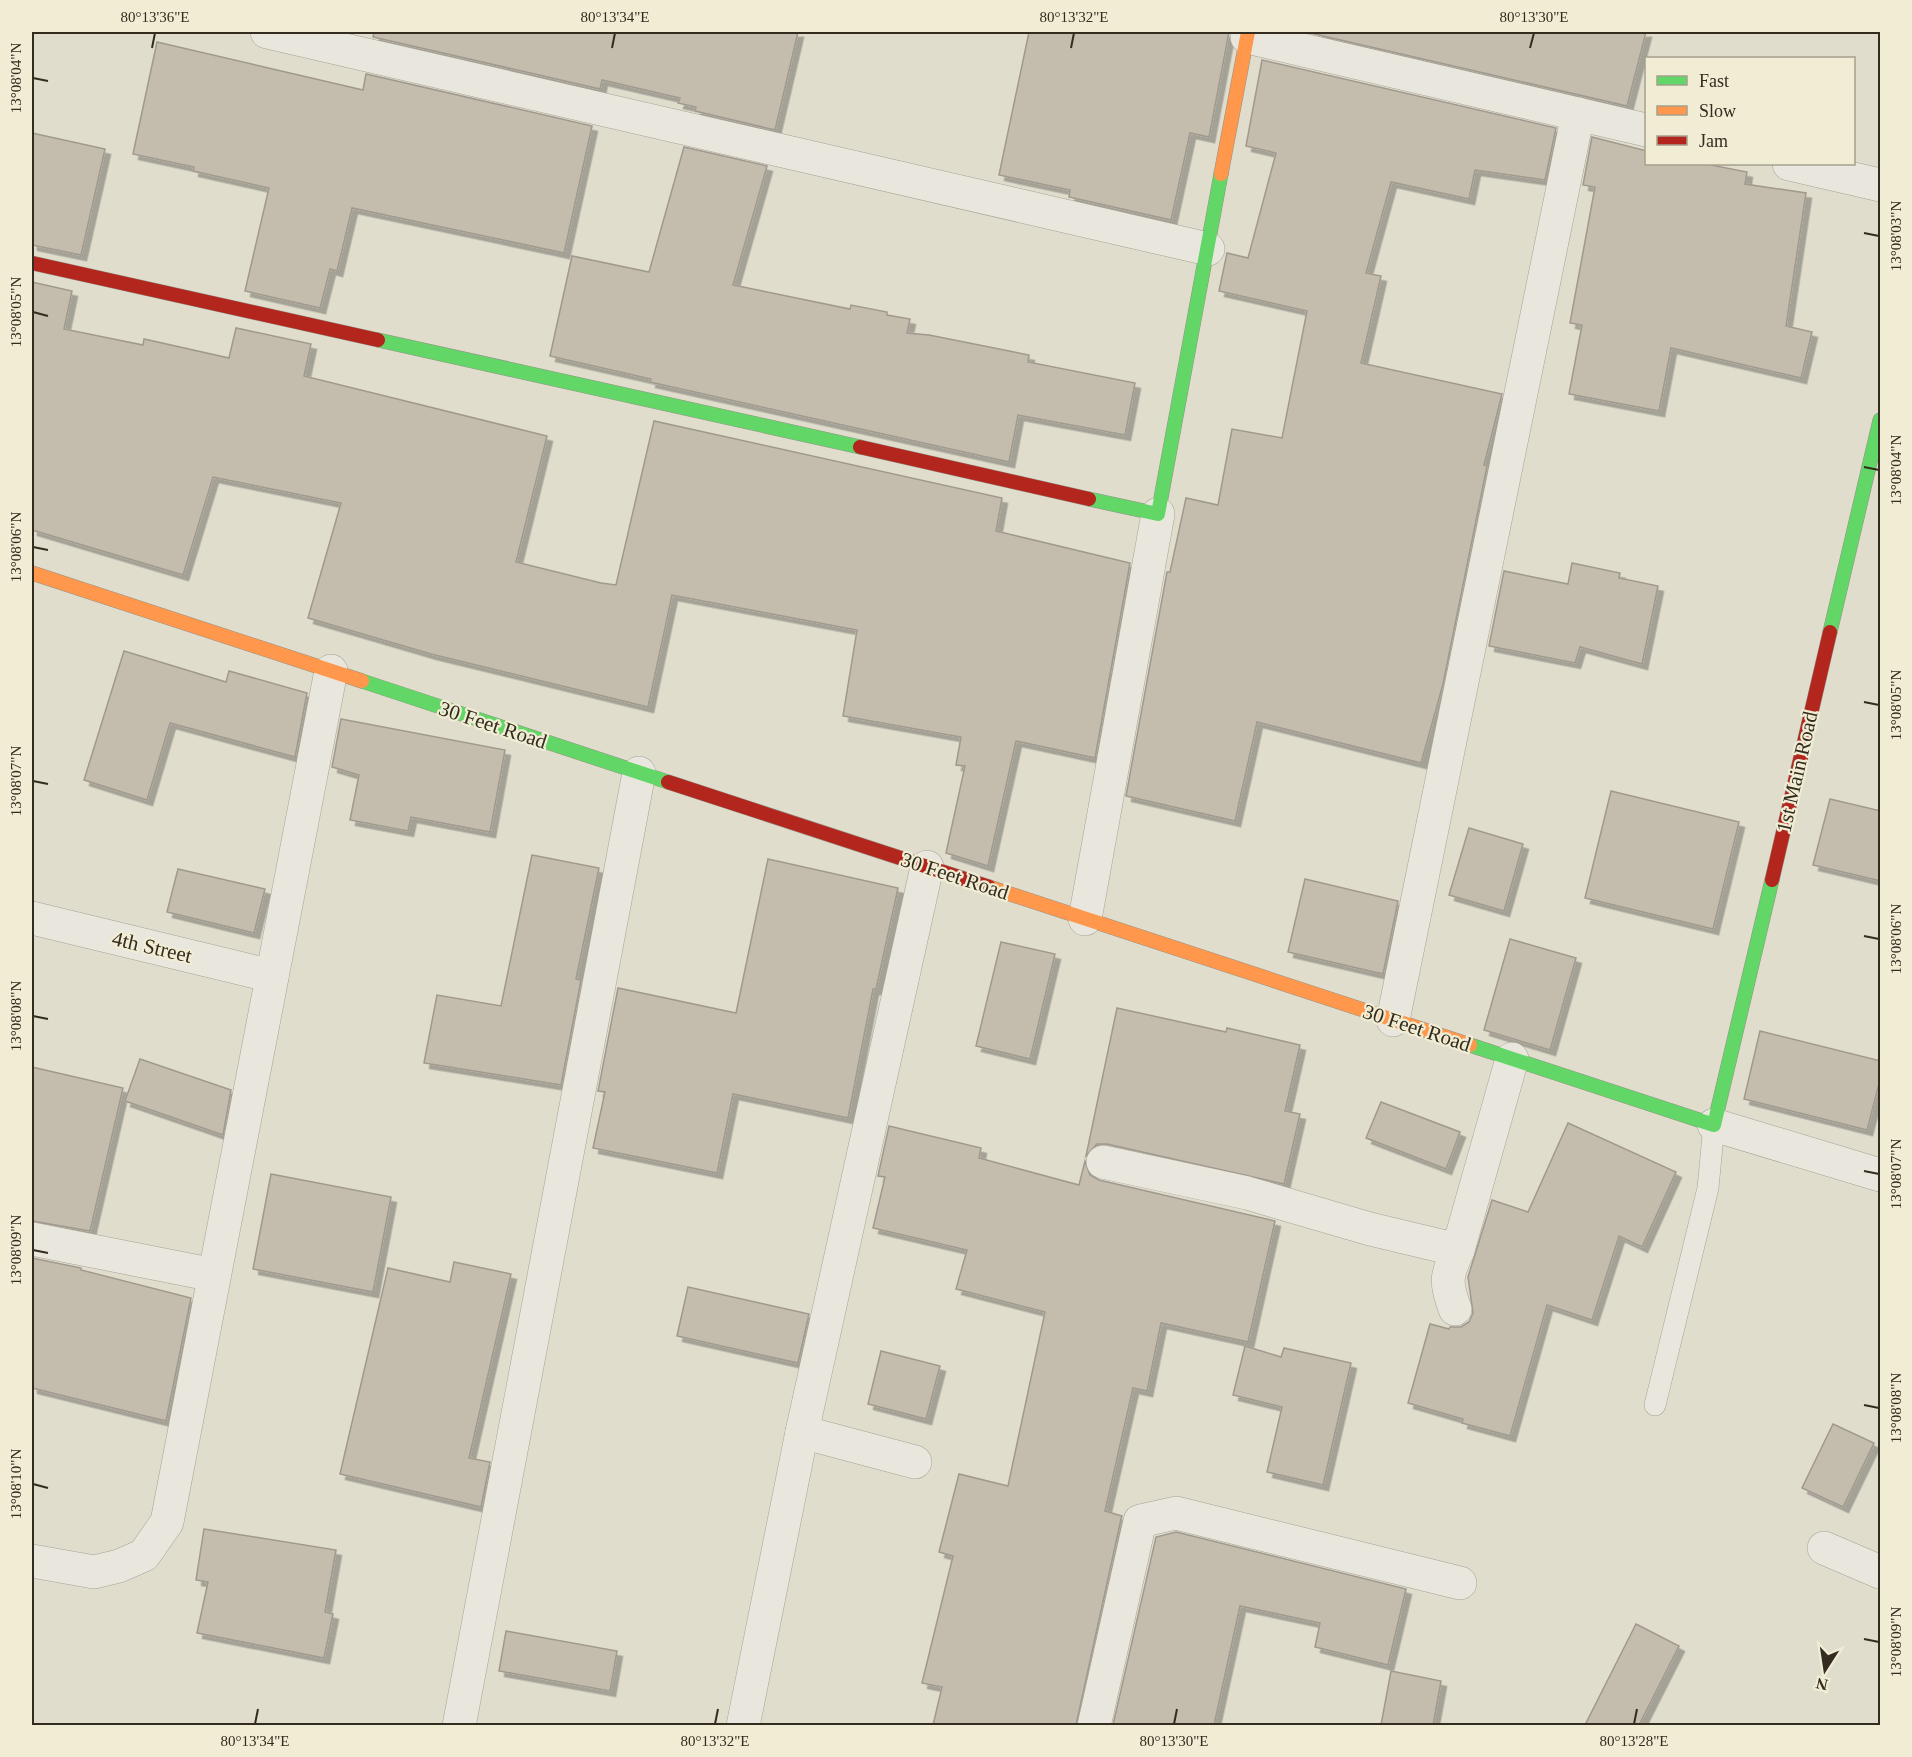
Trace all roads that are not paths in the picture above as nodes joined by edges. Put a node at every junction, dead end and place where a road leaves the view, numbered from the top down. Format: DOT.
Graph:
graph roads {
  1 [pos="267,32"];
  2 [pos="1248,34"];
  3 [pos="1578,114"];
  4 [pos="1645,130"];
  5 [pos="1793,165"];
  6 [pos="1881,185"];
  7 [pos="1208,249"];
  8 [pos="32,263"];
  9 [pos="1881,420"];
  10 [pos="1158,514"];
  11 [pos="32,573"];
  12 [pos="331,671"];
  13 [pos="639,773"];
  14 [pos="927,867"];
  15 [pos="32,918"];
  16 [pos="1085,919"];
  17 [pos="272,976"];
  18 [pos="1392,1020"];
  19 [pos="1512,1059"];
  20 [pos="1714,1125"];
  21 [pos="1104,1162"];
  22 [pos="1881,1175"];
  23 [pos="32,1239"];
  24 [pos="1458,1250"];
  25 [pos="214,1275"];
  26 [pos="1455,1309"];
  27 [pos="1655,1405"];
  28 [pos="802,1432"];
  29 [pos="915,1462"];
  30 [pos="1824,1548"];
  31 [pos="32,1561"];
  32 [pos="1881,1572"];
  33 [pos="1460,1583"];
  34 [pos="459,1725"];
  35 [pos="743,1725"];
  36 [pos="1094,1725"];
  1 -- 7 [label="street"];
  2 -- 3 [label="street"];
  2 -- 7 [label="main road"];
  3 -- 4 [label="street"];
  3 -- 18 [label="street"];
  5 -- 6 [label="street"];
  7 -- 10 [label="main road"];
  8 -- 10 [label="main road"];
  9 -- 20 [label="main road, 1st Main Road"];
  10 -- 16 [label="street"];
  11 -- 12 [label="main road, 30 Feet Road"];
  12 -- 13 [label="main road, 30 Feet Road"];
  12 -- 17 [label="street"];
  13 -- 14 [label="main road, 30 Feet Road"];
  13 -- 34 [label="street"];
  14 -- 16 [label="main road, 30 Feet Road"];
  14 -- 28 [label="street"];
  15 -- 17 [label="street, 4th Street"];
  16 -- 18 [label="main road, 30 Feet Road"];
  17 -- 25 [label="street"];
  18 -- 19 [label="main road, 30 Feet Road"];
  19 -- 20 [label="main road, 30 Feet Road"];
  19 -- 24 [label="street"];
  20 -- 22 [label="street, 30 Feet Road"];
  20 -- 27 [label="lane"];
  21 -- 24 [label="street"];
  23 -- 25 [label="street"];
  24 -- 26 [label="street"];
  25 -- 31 [label="street"];
  28 -- 29 [label="street"];
  28 -- 35 [label="street"];
  30 -- 32 [label="street"];
  33 -- 36 [label="street"];
}
